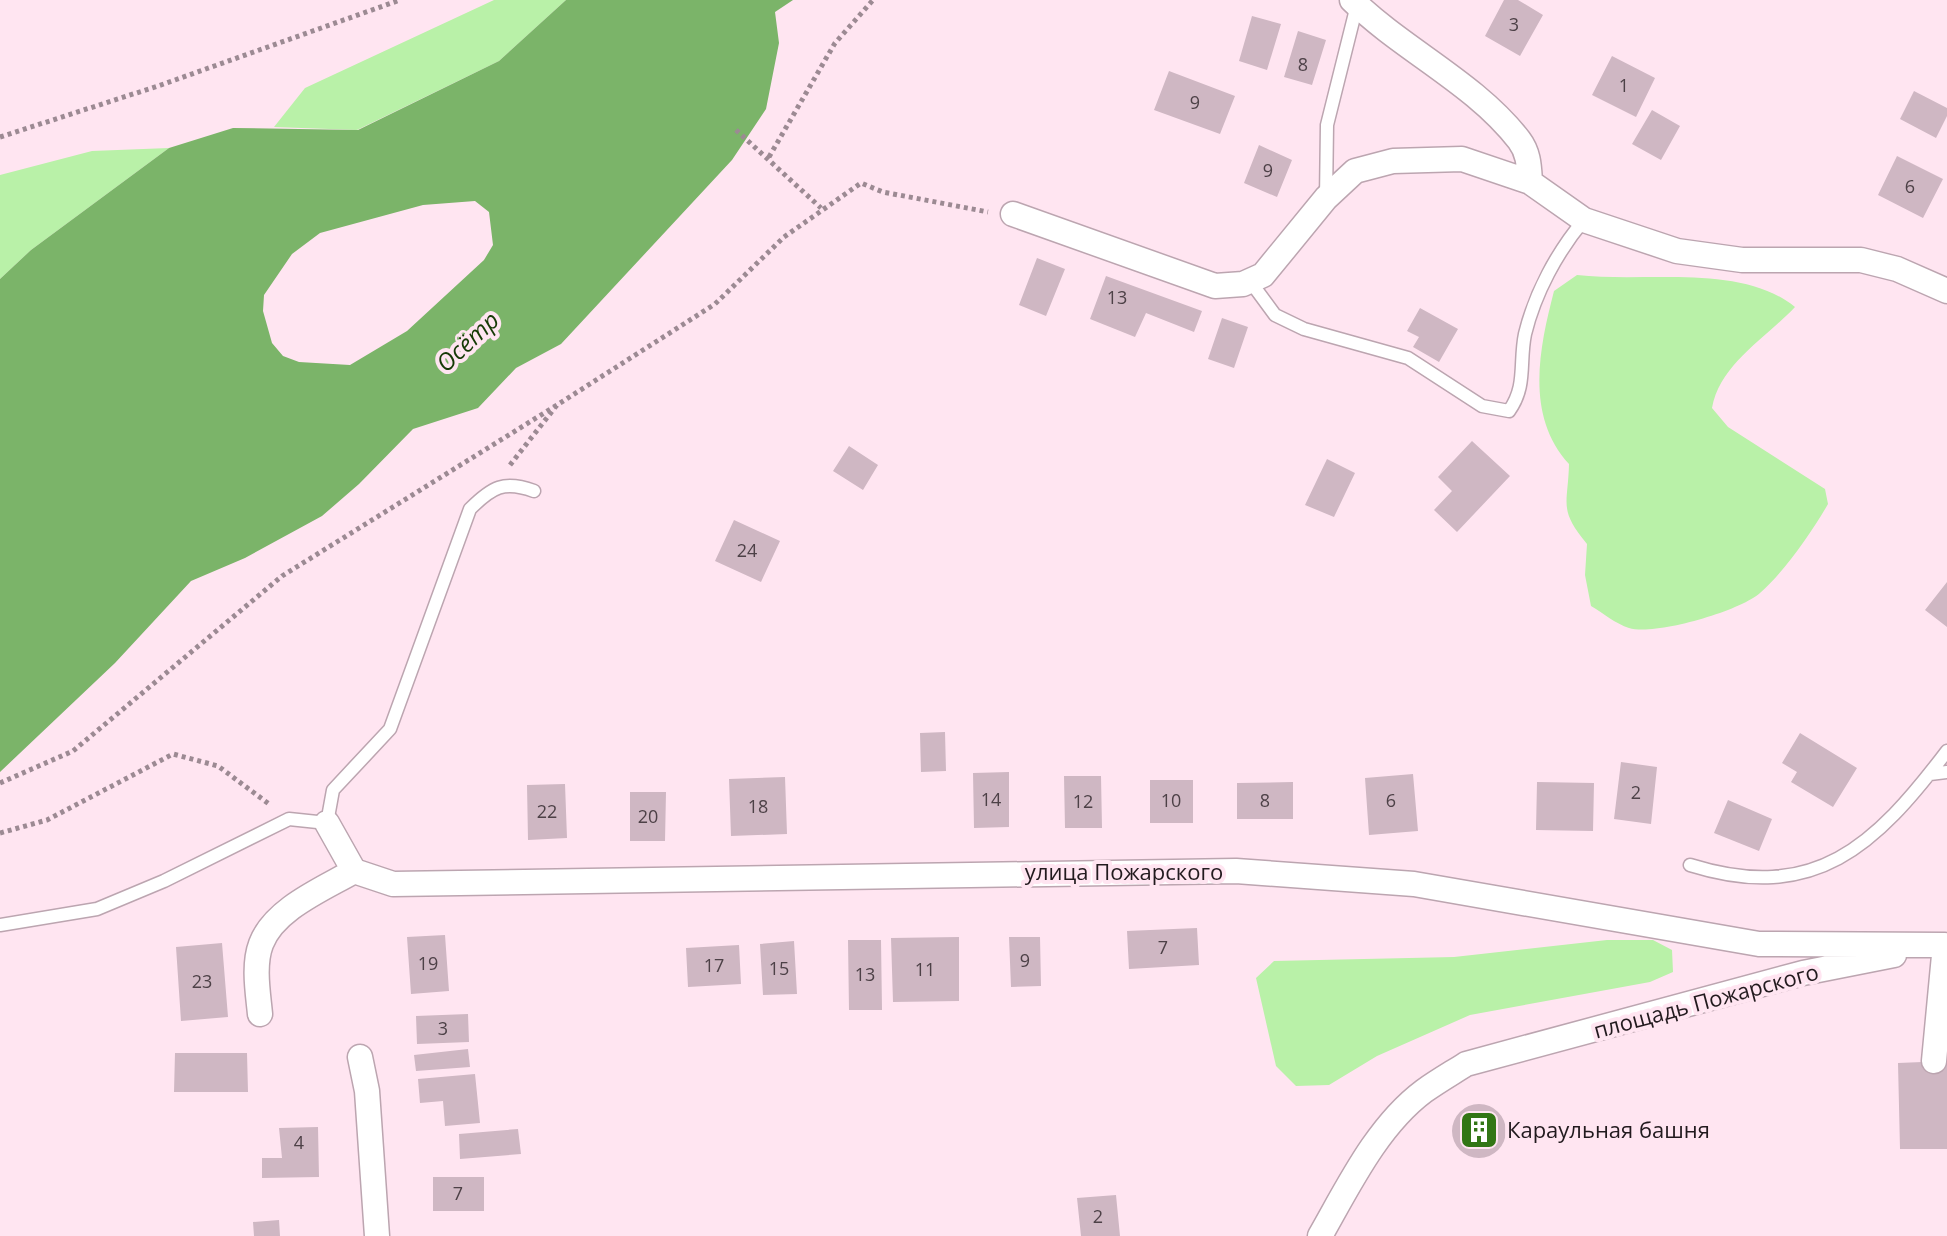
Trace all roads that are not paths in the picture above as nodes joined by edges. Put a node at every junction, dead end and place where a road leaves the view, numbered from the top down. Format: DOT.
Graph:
graph roads {
  1 [pos="1354,2"];
  2 [pos="1530,182"];
  3 [pos="1326,198"];
  4 [pos="1013,214"];
  5 [pos="1584,220"];
  6 [pos="1250,281"];
  7 [pos="1947,291"];
  8 [pos="534,491"];
  9 [pos="1947,751"];
  10 [pos="1947,772"];
  11 [pos="1930,774"];
  12 [pos="327,823"];
  13 [pos="1690,865"];
  14 [pos="354,871"];
  15 [pos="0,925"];
  16 [pos="1946,944"];
  17 [pos="260,1014"];
  18 [pos="360,1057"];
  19 [pos="1934,1061"];
  20 [pos="377,1236"];
  21 [pos="1320,1236"];
  1 -- 2 [label="street"];
  1 -- 3 [label="lane"];
  2 -- 3 [label="street"];
  2 -- 5 [label="street"];
  3 -- 6 [label="street"];
  4 -- 6 [label="street"];
  5 -- 6 [label="lane"];
  5 -- 7 [label="street"];
  8 -- 12 [label="lane"];
  9 -- 11 [label="lane"];
  10 -- 11 [label="lane"];
  11 -- 13 [label="lane"];
  12 -- 14 [label="street"];
  12 -- 15 [label="lane"];
  14 -- 16 [label="street, улица Пожарского"];
  14 -- 17 [label="street"];
  16 -- 19 [label="street"];
  16 -- 21 [label="street, площадь Пожарского"];
  18 -- 20 [label="street"];
}
